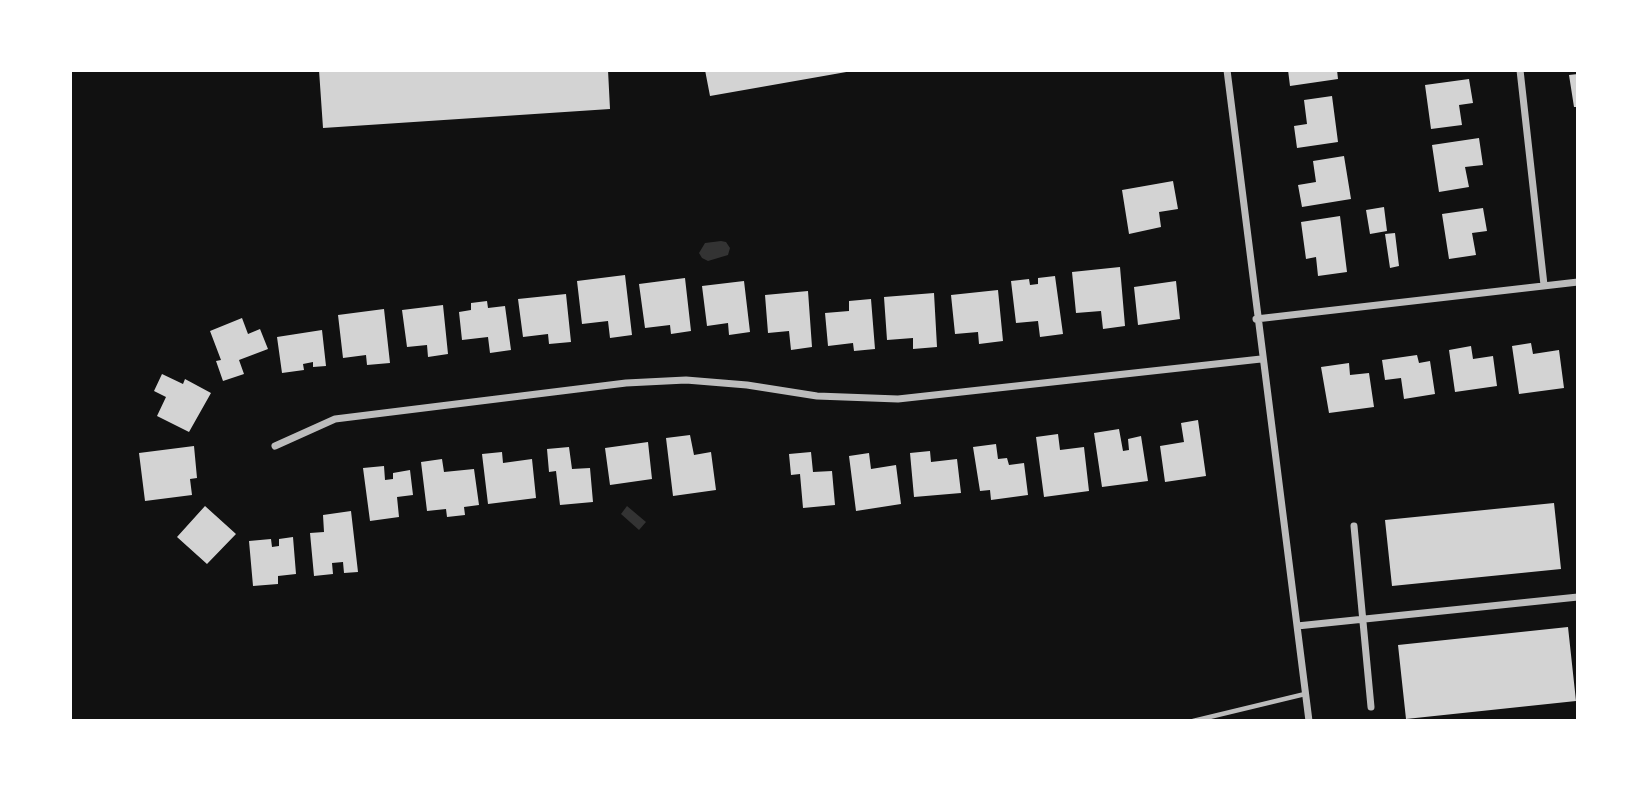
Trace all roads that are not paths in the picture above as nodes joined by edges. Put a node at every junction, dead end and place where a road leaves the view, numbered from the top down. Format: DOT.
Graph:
graph roads {
  1 [pos="1227,70"];
  2 [pos="1520,70"];
  3 [pos="1578,282"];
  4 [pos="1544,285"];
  5 [pos="1256,319"];
  6 [pos="1261,359"];
  7 [pos="275,446"];
  8 [pos="1354,526"];
  9 [pos="1578,597"];
  10 [pos="1363,619"];
  11 [pos="1297,626"];
  12 [pos="1306,694"];
  13 [pos="1371,707"];
  14 [pos="1193,721"];
  15 [pos="1309,721"];
  1 -- 5 [label="street"];
  2 -- 4 [label="street"];
  3 -- 4 [label="street"];
  4 -- 5 [label="street"];
  5 -- 6 [label="street"];
  6 -- 7 [label="street"];
  6 -- 11 [label="street"];
  8 -- 10 [label="street"];
  9 -- 10 [label="street"];
  10 -- 11 [label="street"];
  10 -- 13 [label="street"];
  11 -- 12 [label="street"];
  12 -- 14 [label="lane"];
  12 -- 15 [label="street"];
}
